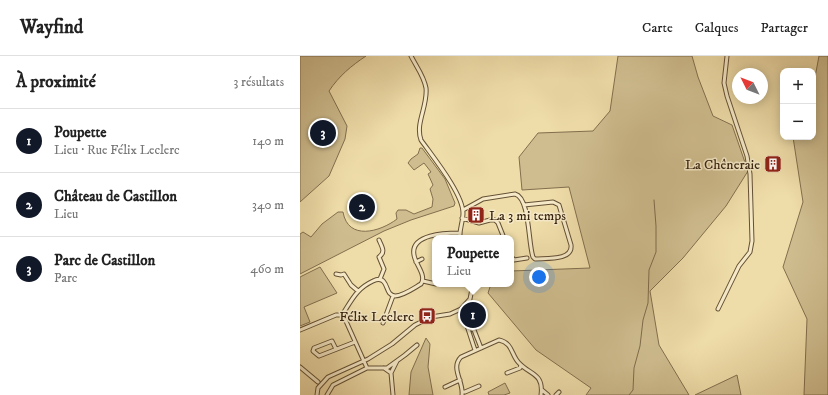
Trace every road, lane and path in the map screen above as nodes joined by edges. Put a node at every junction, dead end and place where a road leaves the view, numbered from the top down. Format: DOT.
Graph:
graph roads {
  1 [pos="411,56"];
  2 [pos="727,56"];
  3 [pos="524,205"];
  4 [pos="462,210"];
  5 [pos="462,218"];
  6 [pos="459,233"];
  7 [pos="434,235"];
  8 [pos="503,235"];
  9 [pos="432,236"];
  10 [pos="379,240"];
  11 [pos="527,258"];
  12 [pos="422,259"];
  13 [pos="514,260"];
  14 [pos="416,262"];
  15 [pos="336,274"];
  16 [pos="380,279"];
  17 [pos="423,281"];
  18 [pos="432,283"];
  19 [pos="472,287"];
  20 [pos="358,291"];
  21 [pos="393,296"];
  22 [pos="461,309"];
  23 [pos="718,309"];
  24 [pos="342,315"];
  25 [pos="383,323"];
  26 [pos="469,328"];
  27 [pos="300,330"];
  28 [pos="476,337"];
  29 [pos="472,339"];
  30 [pos="355,342"];
  31 [pos="417,345"];
  32 [pos="481,348"];
  33 [pos="336,349"];
  34 [pos="475,350"];
  35 [pos="363,361"];
  36 [pos="397,361"];
  37 [pos="521,365"];
  38 [pos="300,367"];
  39 [pos="367,368"];
  40 [pos="384,368"];
  41 [pos="391,373"];
  42 [pos="507,373"];
  43 [pos="460,380"];
  44 [pos="318,382"];
  45 [pos="479,386"];
  46 [pos="445,387"];
  47 [pos="541,390"];
  48 [pos="559,392"];
  49 [pos="462,393"];
  50 [pos="317,395"];
  51 [pos="326,395"];
  52 [pos="393,395"];
  53 [pos="541,395"];
  54 [pos="548,395"];
  55 [pos="556,395"];
  1 -- 4 [label="street"];
  2 -- 23 [label="street"];
  3 -- 3 [label="street"];
  3 -- 4 [label="street"];
  4 -- 5 [label="street"];
  5 -- 6 [label="street"];
  5 -- 8 [label="street"];
  6 -- 7 [label="street"];
  9 -- 14 [label="street"];
  10 -- 16 [label="street"];
  11 -- 13 [label="street"];
  12 -- 14 [label="street"];
  14 -- 17 [label="street"];
  15 -- 20 [label="street"];
  16 -- 20 [label="street"];
  16 -- 21 [label="street"];
  17 -- 18 [label="street"];
  17 -- 21 [label="street"];
  19 -- 22 [label="street"];
  20 -- 24 [label="street"];
  21 -- 25 [label="street"];
  22 -- 26 [label="street"];
  22 -- 35 [label="street"];
  24 -- 27 [label="street"];
  24 -- 30 [label="street"];
  26 -- 28 [label="street"];
  26 -- 29 [label="street"];
  28 -- 29 [label="street"];
  28 -- 32 [label="street"];
  29 -- 34 [label="street"];
  30 -- 33 [label="street"];
  30 -- 35 [label="street"];
  31 -- 36 [label="street"];
  32 -- 34 [label="street"];
  32 -- 37 [label="street"];
  33 -- 33 [label="street"];
  34 -- 43 [label="street"];
  35 -- 39 [label="street"];
  35 -- 50 [label="street"];
  36 -- 40 [label="street"];
  36 -- 41 [label="street"];
  37 -- 42 [label="street"];
  37 -- 47 [label="street"];
  38 -- 44 [label="street"];
  39 -- 40 [label="street"];
  39 -- 51 [label="street"];
  40 -- 41 [label="street"];
  41 -- 52 [label="street"];
  43 -- 46 [label="street"];
  43 -- 49 [label="street"];
  45 -- 49 [label="street"];
  47 -- 53 [label="street"];
  47 -- 54 [label="street"];
  48 -- 55 [label="street"];
}
